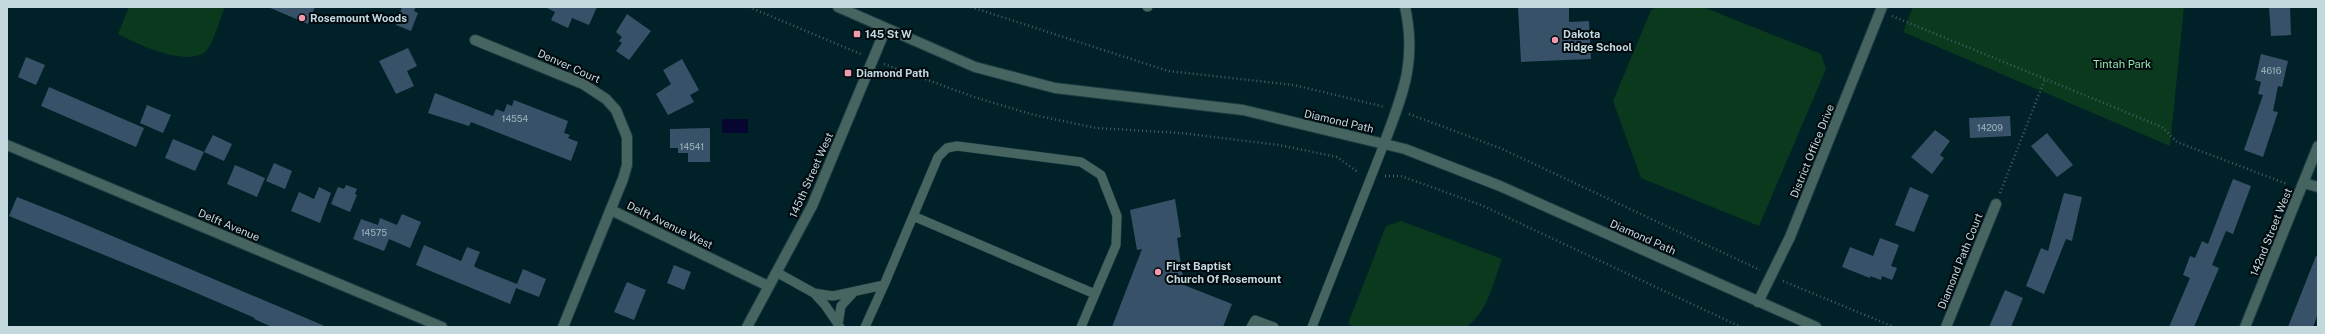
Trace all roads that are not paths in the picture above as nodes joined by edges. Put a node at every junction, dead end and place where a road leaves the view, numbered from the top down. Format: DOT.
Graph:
graph roads {
  1 [pos="838,7"];
  2 [pos="1405,7"];
  3 [pos="1881,10"];
  4 [pos="886,28"];
  5 [pos="475,40"];
  6 [pos="1384,144"];
  7 [pos="7,145"];
  8 [pos="2318,146"];
  9 [pos="2304,183"];
  10 [pos="2318,187"];
  11 [pos="1996,204"];
  12 [pos="611,210"];
  13 [pos="913,216"];
  14 [pos="776,272"];
  15 [pos="884,285"];
  16 [pos="768,286"];
  17 [pos="853,293"];
  18 [pos="814,294"];
  19 [pos="1095,294"];
  20 [pos="1758,302"];
  21 [pos="1253,323"];
  22 [pos="839,326"];
  23 [pos="442,327"];
  24 [pos="563,327"];
  25 [pos="747,327"];
  26 [pos="865,327"];
  27 [pos="1080,327"];
  28 [pos="1274,327"];
  29 [pos="1312,327"];
  30 [pos="1816,327"];
  31 [pos="1946,327"];
  32 [pos="2245,327"];
  1 -- 4 [label="street, Diamond Path"];
  2 -- 6 [label="street"];
  3 -- 20 [label="street, District Office Drive"];
  4 -- 6 [label="street, Diamond Path"];
  4 -- 14 [label="street, 145th Street West"];
  5 -- 12 [label="street, Denver Court"];
  6 -- 20 [label="street, Diamond Path"];
  6 -- 29 [label="lane"];
  7 -- 23 [label="street, Delft Avenue"];
  8 -- 9 [label="street, 142nd Street West"];
  9 -- 10 [label="street"];
  9 -- 32 [label="street, 142nd Street West"];
  11 -- 31 [label="street, Diamond Path Court"];
  12 -- 16 [label="street, Delft Avenue West"];
  12 -- 24 [label="street, Delft Avenue West"];
  13 -- 15 [label="lane"];
  13 -- 19 [label="lane"];
  13 -- 19 [label="lane"];
  14 -- 16 [label="street, 145th Street West"];
  14 -- 18 [label="lane"];
  15 -- 17 [label="lane"];
  15 -- 26 [label="lane"];
  16 -- 25 [label="street, 145th Street West"];
  17 -- 18 [label="lane"];
  17 -- 22 [label="lane"];
  18 -- 22 [label="lane"];
  19 -- 27 [label="lane"];
  20 -- 30 [label="street, Diamond Path"];
  21 -- 28 [label="lane"];
}
